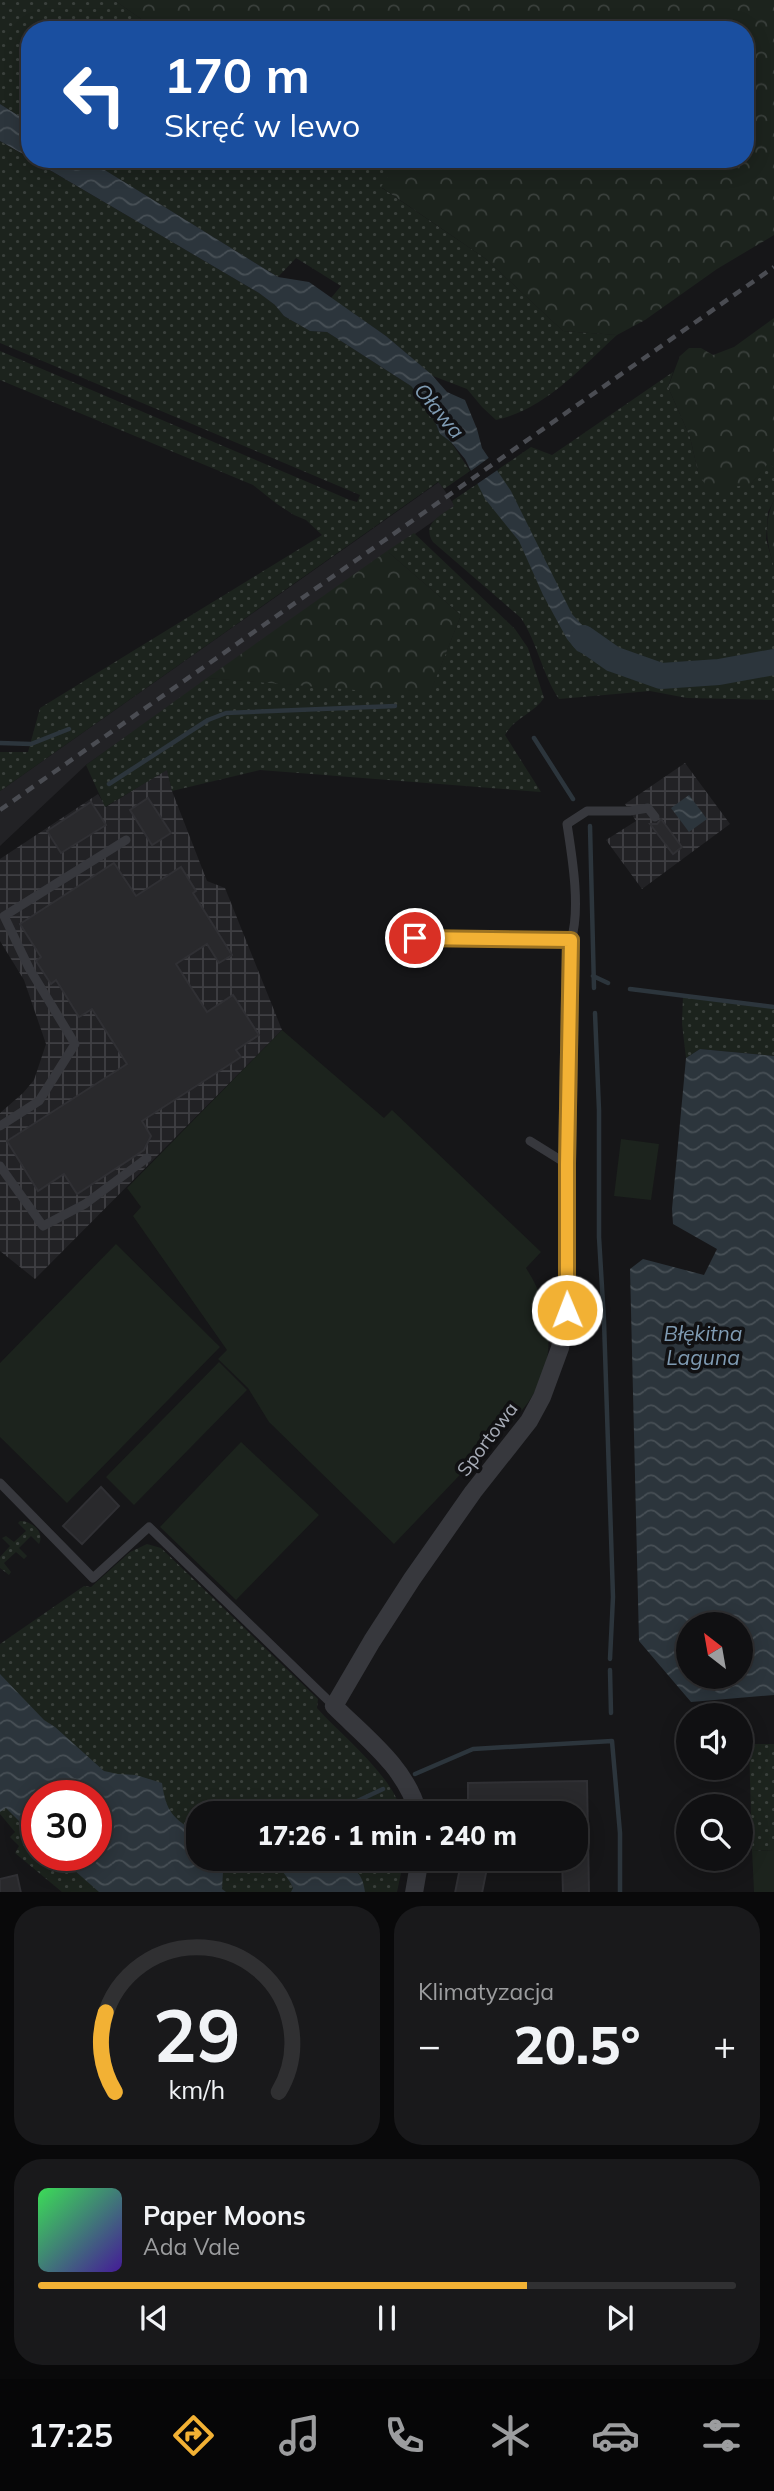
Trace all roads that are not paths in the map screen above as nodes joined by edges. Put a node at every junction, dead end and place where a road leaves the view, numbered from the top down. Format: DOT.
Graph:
graph roads {
  1 [pos="655,817"];
  2 [pos="126,840"];
  3 [pos="415,938"];
  4 [pos="571,940"];
  5 [pos="0,1126"];
  6 [pos="530,1141"];
  7 [pos="147,1158"];
  8 [pos="567,1164"];
  9 [pos="0,1166"];
  10 [pos="0,1483"];
  11 [pos="334,1706"];
  12 [pos="414,1801"];
  13 [pos="418,1871"];
  14 [pos="414,1892"];
  1 -- 4 [label="lane"];
  2 -- 5 [label="lane"];
  3 -- 4 [label="lane"];
  4 -- 8 [label="street, Sportowa"];
  6 -- 8 [label="lane"];
  7 -- 9 [label="lane"];
  8 -- 11 [label="street, Sportowa"];
  10 -- 11 [label="lane"];
  11 -- 12 [label="street"];
  13 -- 14 [label="street"];
}
